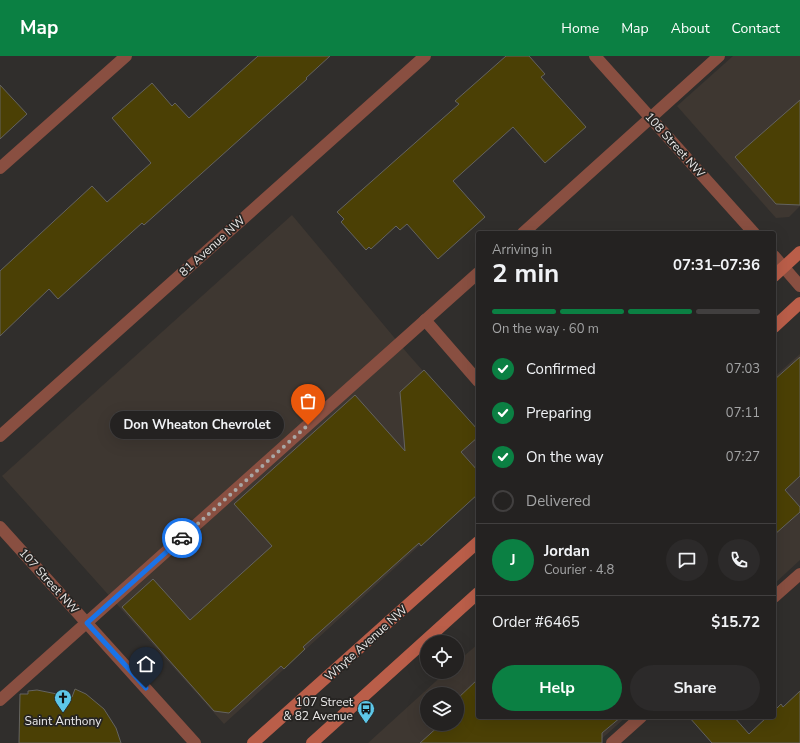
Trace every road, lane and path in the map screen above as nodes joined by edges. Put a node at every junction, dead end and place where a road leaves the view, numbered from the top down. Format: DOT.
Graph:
graph roads {
  1 [pos="126,56"];
  2 [pos="424,56"];
  3 [pos="596,56"];
  4 [pos="719,56"];
  5 [pos="651,118"];
  6 [pos="0,168"];
  7 [pos="525,231"];
  8 [pos="752,231"];
  9 [pos="800,252"];
  10 [pos="779,271"];
  11 [pos="476,275"];
  12 [pos="800,286"];
  13 [pos="800,304"];
  14 [pos="426,320"];
  15 [pos="776,325"];
  16 [pos="476,379"];
  17 [pos="0,436"];
  18 [pos="0,527"];
  19 [pos="476,544"];
  20 [pos="800,574"];
  21 [pos="476,595"];
  22 [pos="776,595"];
  23 [pos="87,623"];
  24 [pos="0,700"];
  25 [pos="638,719"];
  26 [pos="194,743"];
  27 [pos="253,743"];
  28 [pos="312,743"];
  29 [pos="612,743"];
  1 -- 6 [label="street"];
  2 -- 17 [label="street, 81 Avenue NW"];
  3 -- 5 [label="street, 108 Street NW"];
  4 -- 5 [label="street"];
  5 -- 7 [label="street"];
  5 -- 8 [label="street, 108 Street NW"];
  9 -- 10 [label="main road"];
  10 -- 12 [label="street"];
  11 -- 14 [label="street"];
  13 -- 15 [label="main road"];
  14 -- 16 [label="street"];
  14 -- 23 [label="street"];
  18 -- 23 [label="street, 107 Street NW"];
  19 -- 27 [label="main road, Whyte Avenue NW"];
  20 -- 22 [label="street"];
  21 -- 28 [label="main road"];
  23 -- 24 [label="street"];
  23 -- 26 [label="street, 107 Street NW"];
  25 -- 29 [label="street"];
}
